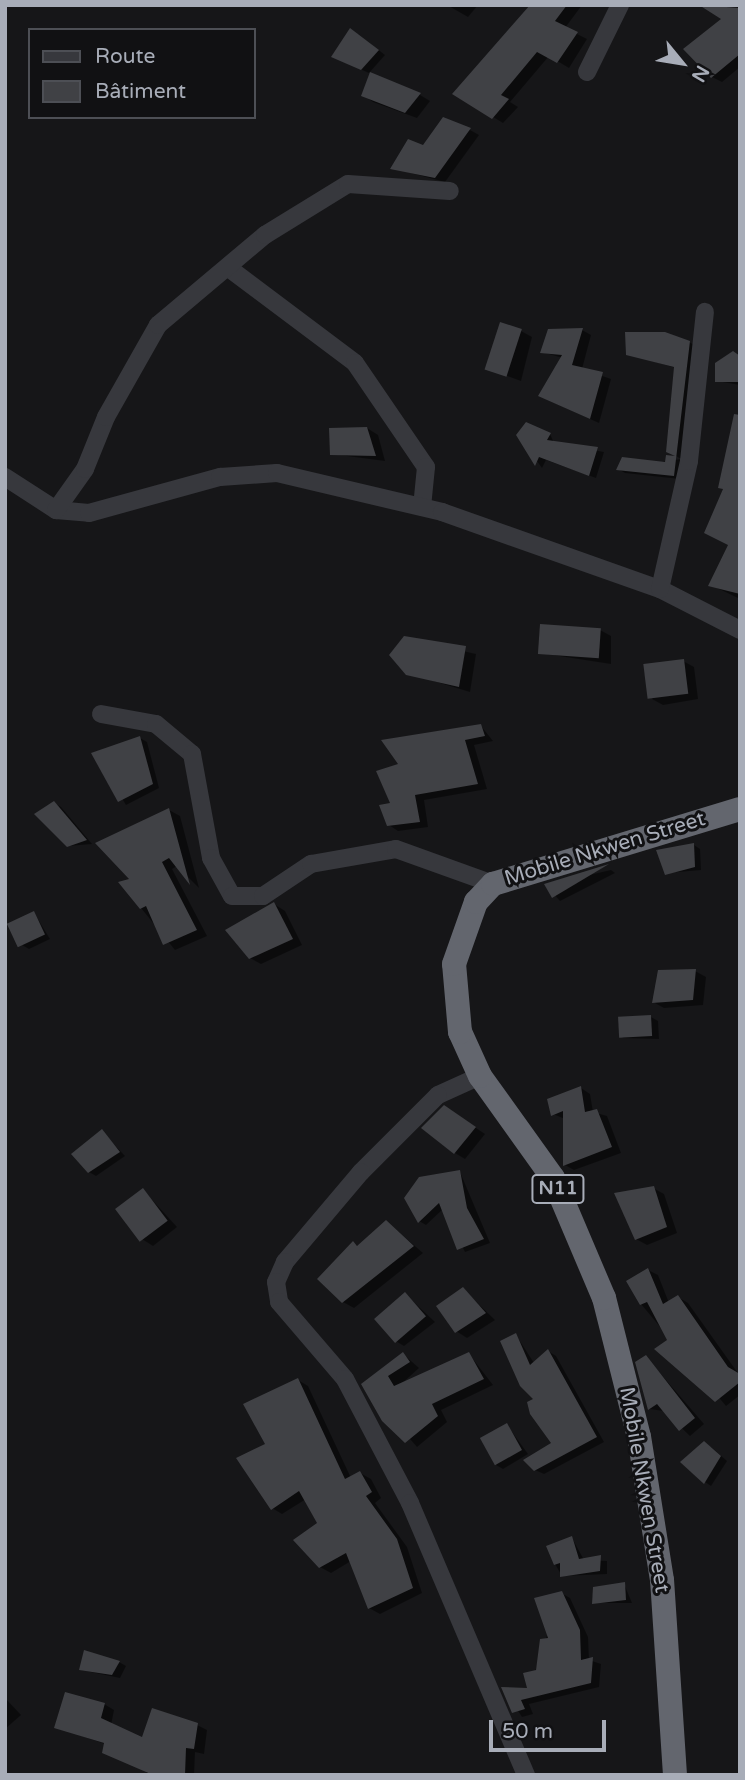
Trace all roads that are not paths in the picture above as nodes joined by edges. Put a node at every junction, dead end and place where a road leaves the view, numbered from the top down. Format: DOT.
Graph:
graph roads {
  1 [pos="620,5"];
  2 [pos="587,72"];
  3 [pos="450,191"];
  4 [pos="230,269"];
  5 [pos="705,312"];
  6 [pos="5,477"];
  7 [pos="422,507"];
  8 [pos="57,510"];
  9 [pos="660,589"];
  10 [pos="740,631"];
  11 [pos="101,714"];
  12 [pos="740,809"];
  13 [pos="493,884"];
  14 [pos="480,1076"];
  15 [pos="526,1775"];
  16 [pos="675,1775"];
  1 -- 2 [label="street"];
  3 -- 4 [label="street"];
  4 -- 7 [label="street"];
  4 -- 8 [label="street"];
  5 -- 9 [label="street"];
  6 -- 8 [label="street"];
  7 -- 8 [label="street"];
  7 -- 9 [label="street"];
  9 -- 10 [label="street"];
  11 -- 13 [label="street"];
  12 -- 13 [label="highway, Mobile Nkwen Street"];
  13 -- 14 [label="highway, Mobile Nkwen Street / N11"];
  14 -- 15 [label="street"];
  14 -- 16 [label="highway, Mobile Nkwen Street / N11"];
}
